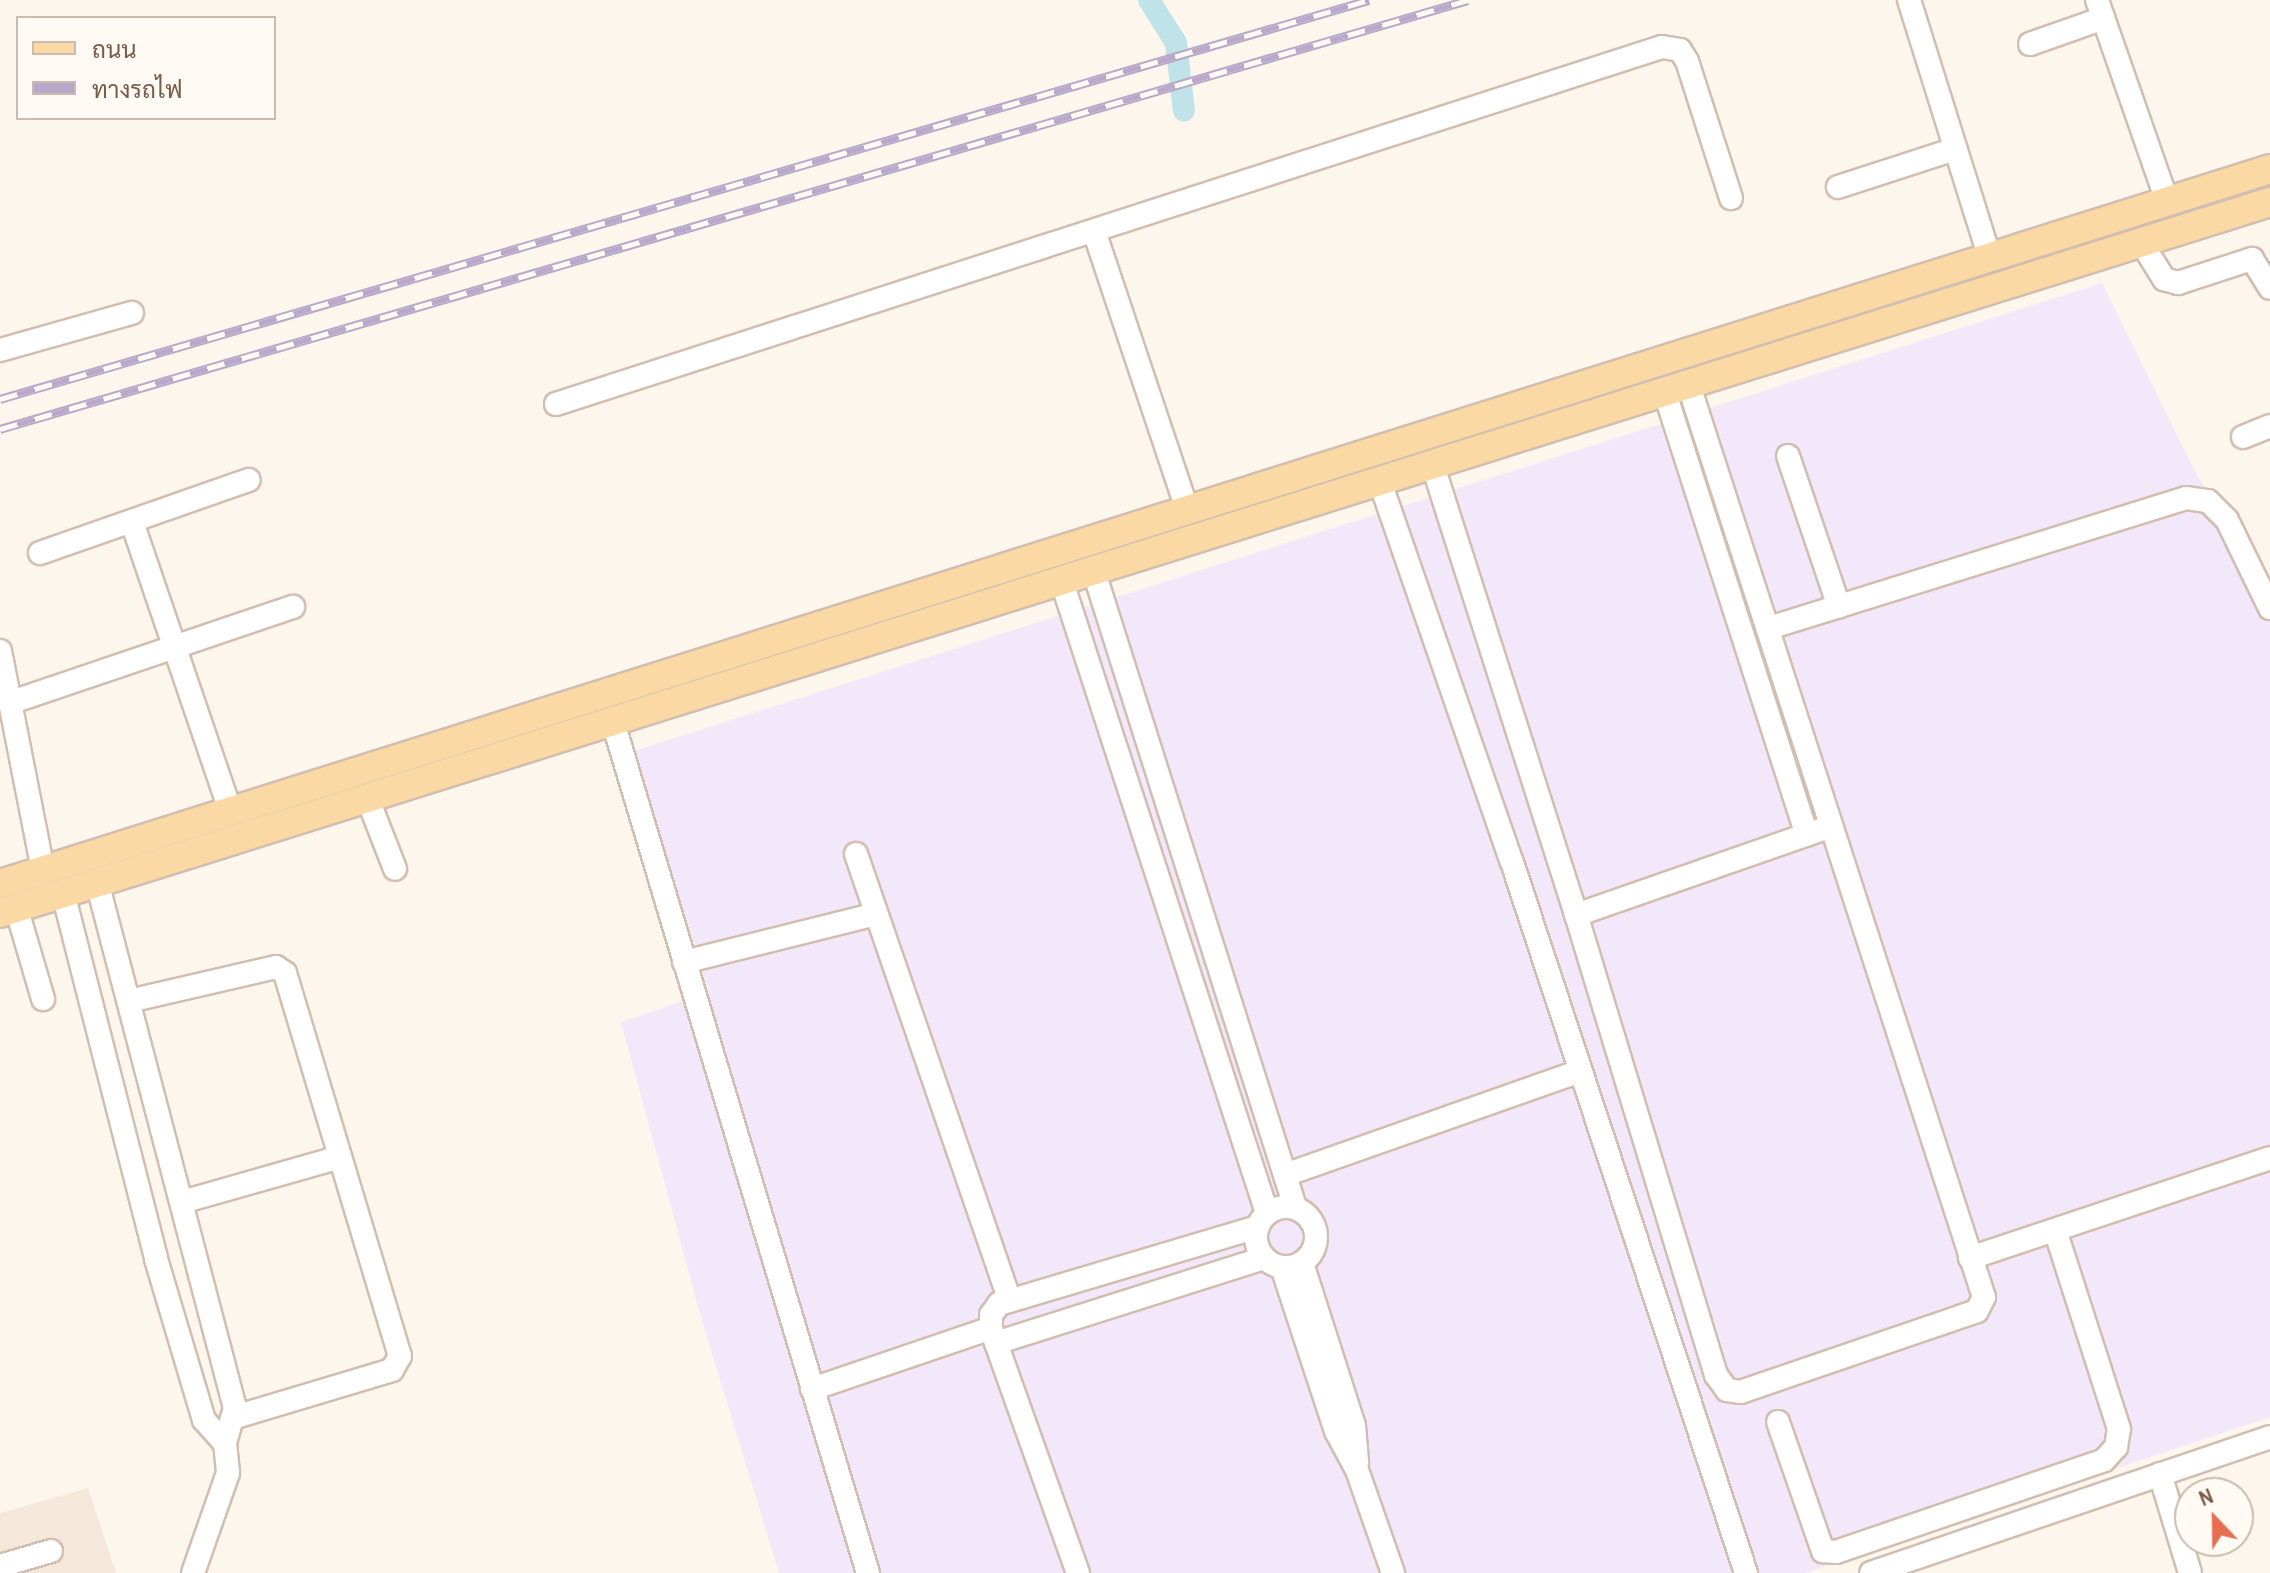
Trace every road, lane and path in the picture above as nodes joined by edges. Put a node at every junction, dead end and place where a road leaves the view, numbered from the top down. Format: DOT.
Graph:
graph roads {
  1 [pos="1909,0"];
  2 [pos="2100,9"];
  3 [pos="2030,44"];
  4 [pos="1955,149"];
  5 [pos="2270,169"];
  6 [pos="1838,187"];
  7 [pos="1731,198"];
  8 [pos="2167,201"];
  9 [pos="2270,202"];
  10 [pos="1094,231"];
  11 [pos="2141,242"];
  12 [pos="1989,256"];
  13 [pos="2270,288"];
  14 [pos="132,313"];
  15 [pos="0,350"];
  16 [pos="1684,377"];
  17 [pos="556,404"];
  18 [pos="2270,426"];
  19 [pos="2243,437"];
  20 [pos="1788,456"];
  21 [pos="1432,463"];
  22 [pos="1379,479"];
  23 [pos="249,480"];
  24 [pos="1188,512"];
  25 [pos="132,522"];
  26 [pos="40,553"];
  27 [pos="1090,557"];
  28 [pos="1057,567"];
  29 [pos="293,607"];
  30 [pos="1839,607"];
  31 [pos="2270,608"];
  32 [pos="1769,628"];
  33 [pos="175,647"];
  34 [pos="0,651"];
  35 [pos="9,703"];
  36 [pos="613,722"];
  37 [pos="367,797"];
  38 [pos="231,812"];
  39 [pos="1831,826"];
  40 [pos="1807,835"];
  41 [pos="856,854"];
  42 [pos="395,869"];
  43 [pos="43,871"];
  44 [pos="97,882"];
  45 [pos="0,884"];
  46 [pos="63,893"];
  47 [pos="8,910"];
  48 [pos="876,914"];
  49 [pos="1576,915"];
  50 [pos="684,962"];
  51 [pos="43,999"];
  52 [pos="129,1001"];
  53 [pos="1580,1071"];
  54 [pos="340,1157"];
  55 [pos="2270,1158"];
  56 [pos="1285,1175"];
  57 [pos="182,1202"];
  58 [pos="1295,1207"];
  59 [pos="1262,1220"];
  60 [pos="2055,1230"];
  61 [pos="1970,1258"];
  62 [pos="1283,1263"];
  63 [pos="1005,1302"];
  64 [pos="993,1336"];
  65 [pos="812,1389"];
  66 [pos="232,1418"];
  67 [pos="1778,1422"];
  68 [pos="2270,1437"];
  69 [pos="225,1443"];
  70 [pos="2160,1474"];
  71 [pos="51,1551"];
  72 [pos="0,1566"];
  73 [pos="1385,1571"];
  74 [pos="193,1573"];
  75 [pos="868,1573"];
  76 [pos="1078,1573"];
  77 [pos="1746,1573"];
  78 [pos="1871,1573"];
  79 [pos="2190,1573"];
  1 -- 4 [label="street"];
  2 -- 3 [label="street"];
  2 -- 8 [label="street"];
  4 -- 6 [label="street"];
  4 -- 12 [label="street"];
  5 -- 8 [label="main road"];
  7 -- 10 [label="street"];
  8 -- 12 [label="main road"];
  9 -- 11 [label="main road"];
  10 -- 17 [label="street"];
  10 -- 24 [label="street"];
  11 -- 13 [label="street"];
  11 -- 16 [label="main road"];
  12 -- 16 [label="main road"];
  14 -- 15 [label="street"];
  16 -- 21 [label="main road"];
  16 -- 24 [label="main road"];
  16 -- 32 [label="street"];
  16 -- 40 [label="street"];
  18 -- 19 [label="street"];
  20 -- 30 [label="street"];
  21 -- 22 [label="main road"];
  21 -- 49 [label="street"];
  22 -- 27 [label="main road"];
  22 -- 53 [label="street"];
  23 -- 25 [label="street"];
  24 -- 27 [label="main road"];
  25 -- 26 [label="street"];
  25 -- 33 [label="street"];
  27 -- 28 [label="main road"];
  27 -- 56 [label="street"];
  28 -- 36 [label="main road"];
  28 -- 38 [label="main road"];
  28 -- 59 [label="street"];
  29 -- 33 [label="street"];
  30 -- 31 [label="street"];
  30 -- 32 [label="street"];
  32 -- 39 [label="street"];
  33 -- 35 [label="street"];
  33 -- 38 [label="street"];
  34 -- 35 [label="street"];
  35 -- 43 [label="street"];
  36 -- 37 [label="main road"];
  36 -- 50 [label="street"];
  37 -- 42 [label="street"];
  37 -- 44 [label="main road"];
  38 -- 43 [label="main road"];
  39 -- 40 [label="street"];
  39 -- 61 [label="street"];
  40 -- 49 [label="street"];
  41 -- 48 [label="street"];
  43 -- 45 [label="main road"];
  44 -- 46 [label="main road"];
  44 -- 52 [label="street"];
  46 -- 47 [label="main road"];
  46 -- 69 [label="street"];
  47 -- 51 [label="street"];
  48 -- 50 [label="street"];
  48 -- 63 [label="street"];
  49 -- 61 [label="street"];
  50 -- 65 [label="street"];
  52 -- 54 [label="street"];
  52 -- 57 [label="street"];
  53 -- 56 [label="street"];
  53 -- 77 [label="street"];
  54 -- 57 [label="street"];
  54 -- 66 [label="street"];
  55 -- 60 [label="street"];
  56 -- 58 [label="street"];
  57 -- 66 [label="street"];
  58 -- 59 [label="street"];
  58 -- 62 [label="street"];
  59 -- 62 [label="street"];
  59 -- 63 [label="street"];
  60 -- 61 [label="street"];
  60 -- 67 [label="street"];
  62 -- 64 [label="street"];
  62 -- 73 [label="street"];
  63 -- 64 [label="street"];
  64 -- 65 [label="street"];
  64 -- 76 [label="street"];
  65 -- 75 [label="street"];
  66 -- 69 [label="street"];
  68 -- 70 [label="street"];
  69 -- 74 [label="street"];
  70 -- 78 [label="street"];
  70 -- 79 [label="street"];
  71 -- 72 [label="street"];
}
